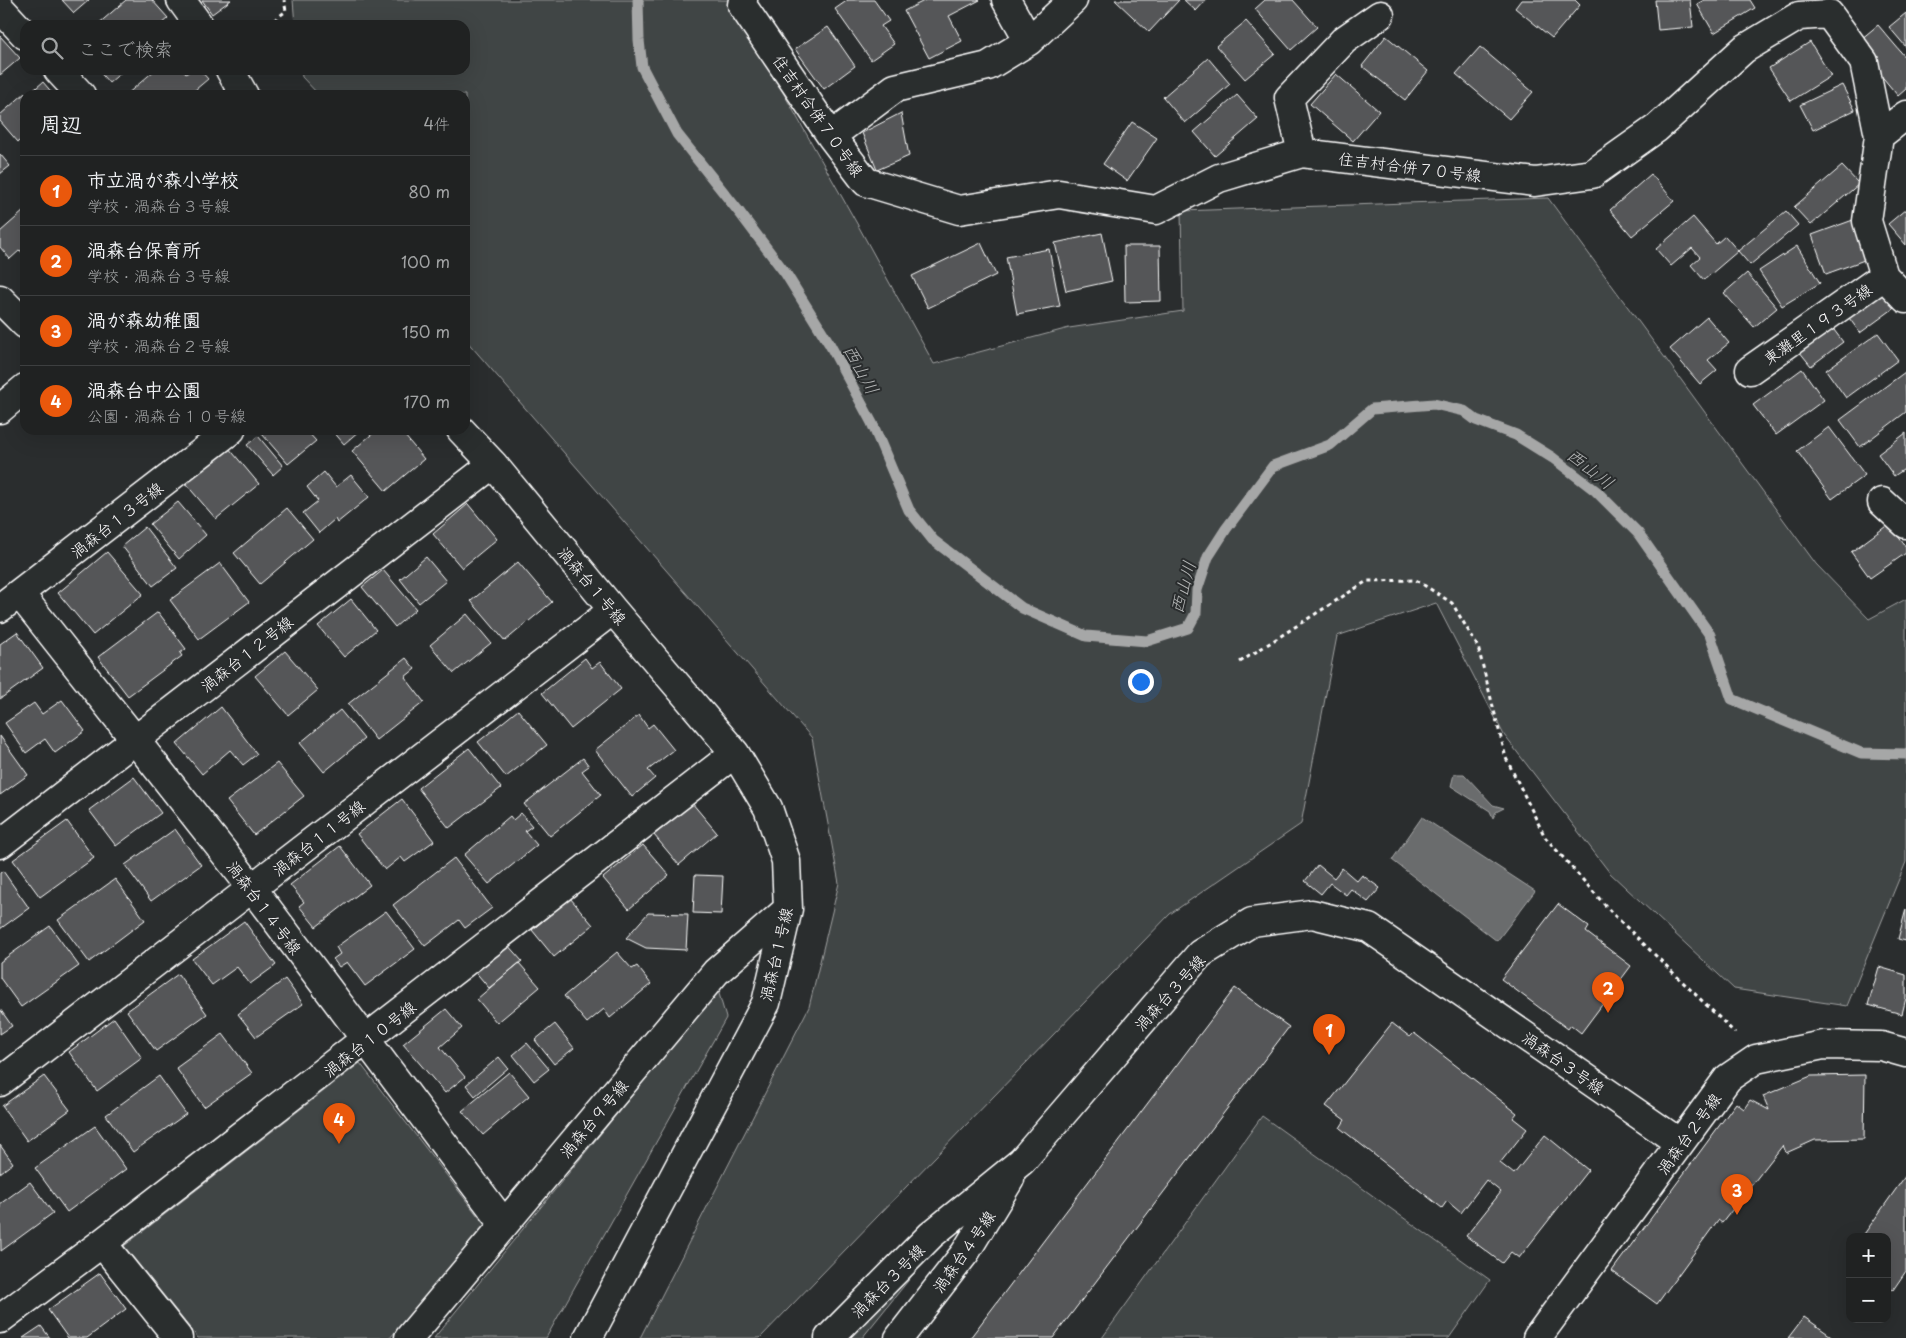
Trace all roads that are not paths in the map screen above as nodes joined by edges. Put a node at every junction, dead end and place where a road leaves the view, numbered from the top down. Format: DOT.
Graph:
graph roads {
  1 [pos="181,0"];
  2 [pos="743,0"];
  3 [pos="1006,0"];
  4 [pos="1073,0"];
  5 [pos="1838,7"];
  6 [pos="0,8"];
  7 [pos="1793,8"];
  8 [pos="1380,15"];
  9 [pos="195,20"];
  10 [pos="20,30"];
  11 [pos="1029,41"];
  12 [pos="63,75"];
  13 [pos="233,75"];
  14 [pos="76,90"];
  15 [pos="241,90"];
  16 [pos="1906,115"];
  17 [pos="831,136"];
  18 [pos="1879,136"];
  19 [pos="1302,153"];
  20 [pos="1884,276"];
  21 [pos="0,299"];
  22 [pos="1906,299"];
  23 [pos="20,316"];
  24 [pos="1750,370"];
  25 [pos="20,392"];
  26 [pos="0,409"];
  27 [pos="225,435"];
  28 [pos="467,435"];
  29 [pos="493,464"];
  30 [pos="1882,502"];
  31 [pos="1906,524"];
  32 [pos="10,601"];
  33 [pos="613,610"];
  34 [pos="134,740"];
  35 [pos="735,753"];
  36 [pos="0,844"];
  37 [pos="252,888"];
  38 [pos="788,910"];
  39 [pos="366,1040"];
  40 [pos="1906,1053"];
  41 [pos="0,1082"];
  42 [pos="1680,1143"];
  43 [pos="1022,1161"];
  44 [pos="504,1224"];
  45 [pos="102,1243"];
  46 [pos="0,1319"];
  47 [pos="178,1338"];
  48 [pos="409,1338"];
  49 [pos="588,1338"];
  50 [pos="828,1338"];
  51 [pos="899,1338"];
  52 [pos="1537,1338"];
  1 -- 9 [label="street"];
  2 -- 17 [label="street, 住吉村合併７０号線"];
  3 -- 11 [label="street"];
  4 -- 11 [label="street"];
  5 -- 7 [label="street, 住吉村合併７０号線"];
  5 -- 18 [label="street, 住吉村合併７０号線"];
  6 -- 10 [label="street"];
  7 -- 19 [label="street, 住吉村合併７０号線"];
  8 -- 19 [label="street"];
  11 -- 17 [label="street"];
  12 -- 14 [label="street"];
  13 -- 15 [label="street"];
  16 -- 18 [label="street"];
  17 -- 19 [label="street, 住吉村合併７０号線"];
  18 -- 20 [label="street, 住吉村合併７０号線"];
  20 -- 22 [label="street, 住吉村合併７０号線"];
  20 -- 24 [label="street, 東灘里１９３号線"];
  21 -- 23 [label="street"];
  25 -- 26 [label="street"];
  27 -- 32 [label="street, 渦森台１３号線"];
  28 -- 29 [label="street, 渦森台１号線"];
  29 -- 33 [label="street, 渦森台１号線"];
  29 -- 34 [label="street, 渦森台１２号線"];
  30 -- 31 [label="street"];
  32 -- 34 [label="street, 渦森台１４号線"];
  33 -- 35 [label="street, 渦森台１号線"];
  33 -- 37 [label="street, 渦森台１１号線"];
  34 -- 36 [label="street, 渦森台１２号線"];
  34 -- 37 [label="street, 渦森台１４号線"];
  35 -- 38 [label="street, 渦森台１号線"];
  35 -- 39 [label="street, 渦森台１０号線"];
  37 -- 39 [label="street, 渦森台１４号線"];
  37 -- 41 [label="street, 渦森台１１号線"];
  38 -- 44 [label="street, 渦森台９号線"];
  38 -- 49 [label="street, 渦森台１号線"];
  39 -- 44 [label="street, 渦森台１４号線"];
  39 -- 45 [label="street, 渦森台１０号線"];
  40 -- 42 [label="street, 渦森台２号線"];
  42 -- 43 [label="street, 渦森台３号線"];
  42 -- 52 [label="street, 渦森台２号線"];
  43 -- 50 [label="street, 渦森台３号線"];
  43 -- 51 [label="street, 渦森台４号線"];
  44 -- 48 [label="street, 渦森台９号線"];
  45 -- 46 [label="street, 渦森台１０号線"];
  45 -- 47 [label="street"];
}
